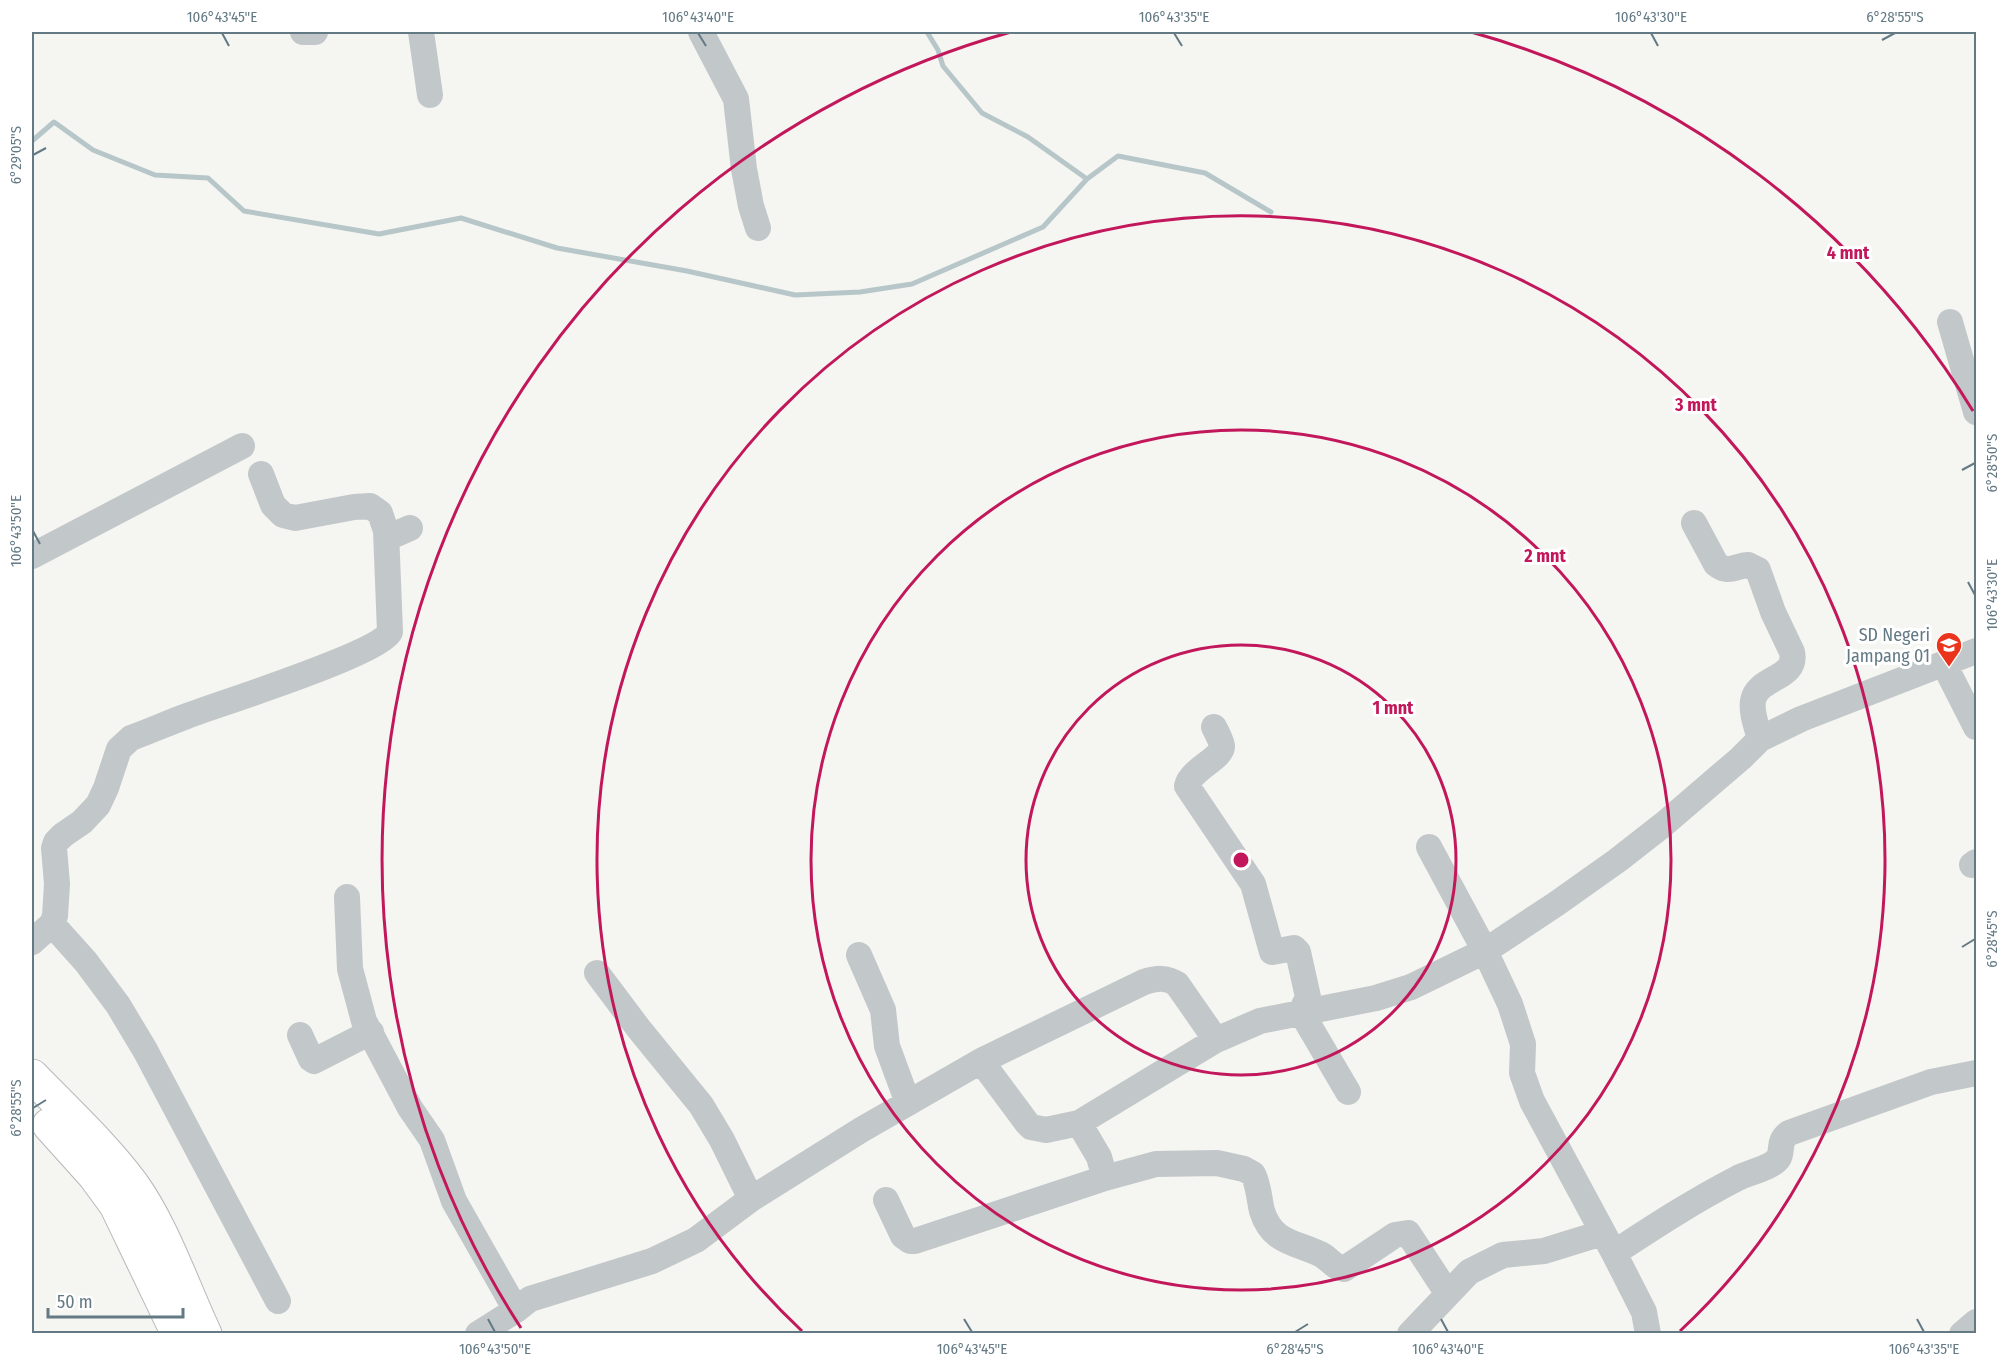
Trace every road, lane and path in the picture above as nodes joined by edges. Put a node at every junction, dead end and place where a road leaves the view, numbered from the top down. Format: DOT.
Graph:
graph roads {
  1 [pos="303,32"];
  2 [pos="315,32"];
  3 [pos="421,32"];
  4 [pos="701,32"];
  5 [pos="430,95"];
  6 [pos="758,228"];
  7 [pos="1950,322"];
  8 [pos="1977,412"];
  9 [pos="242,446"];
  10 [pos="261,474"];
  11 [pos="1694,523"];
  12 [pos="410,528"];
  13 [pos="387,538"];
  14 [pos="32,556"];
  15 [pos="1977,651"];
  16 [pos="1944,664"];
  17 [pos="1214,727"];
  18 [pos="1977,727"];
  19 [pos="1760,740"];
  20 [pos="1429,847"];
  21 [pos="347,897"];
  22 [pos="39,935"];
  23 [pos="1485,951"];
  24 [pos="859,955"];
  25 [pos="597,973"];
  26 [pos="1300,1012"];
  27 [pos="371,1032"];
  28 [pos="300,1035"];
  29 [pos="1216,1040"];
  30 [pos="981,1061"];
  31 [pos="1977,1073"];
  32 [pos="32,1076"];
  33 [pos="1348,1092"];
  34 [pos="908,1103"];
  35 [pos="32,1104"];
  36 [pos="1079,1123"];
  37 [pos="1105,1178"];
  38 [pos="751,1199"];
  39 [pos="886,1200"];
  40 [pos="1608,1243"];
  41 [pos="1448,1294"];
  42 [pos="278,1301"];
  43 [pos="516,1310"];
  44 [pos="1977,1322"];
  45 [pos="178,1334"];
  46 [pos="204,1334"];
  47 [pos="478,1334"];
  48 [pos="1410,1334"];
  49 [pos="1648,1334"];
  50 [pos="1962,1334"];
  1 -- 2 [label="street"];
  3 -- 5 [label="street"];
  4 -- 6 [label="street"];
  7 -- 8 [label="street"];
  9 -- 14 [label="street"];
  10 -- 13 [label="street"];
  11 -- 19 [label="street"];
  12 -- 13 [label="street"];
  13 -- 22 [label="street"];
  15 -- 16 [label="street"];
  16 -- 18 [label="street"];
  16 -- 19 [label="street"];
  17 -- 26 [label="street"];
  19 -- 23 [label="street"];
  20 -- 23 [label="street"];
  21 -- 27 [label="street"];
  22 -- 42 [label="street"];
  23 -- 26 [label="street"];
  23 -- 40 [label="street"];
  24 -- 34 [label="street"];
  25 -- 38 [label="street"];
  26 -- 29 [label="street"];
  26 -- 33 [label="street"];
  27 -- 28 [label="street"];
  27 -- 43 [label="street"];
  29 -- 30 [label="street"];
  29 -- 36 [label="street"];
  30 -- 34 [label="street"];
  30 -- 36 [label="street"];
  31 -- 40 [label="street"];
  32 -- 46 [label="highway"];
  34 -- 38 [label="street"];
  35 -- 45 [label="highway"];
  36 -- 37 [label="street"];
  37 -- 39 [label="street"];
  37 -- 41 [label="street"];
  38 -- 43 [label="street"];
  40 -- 41 [label="street"];
  40 -- 49 [label="street"];
  41 -- 48 [label="street"];
  43 -- 47 [label="street"];
  44 -- 50 [label="street"];
}
